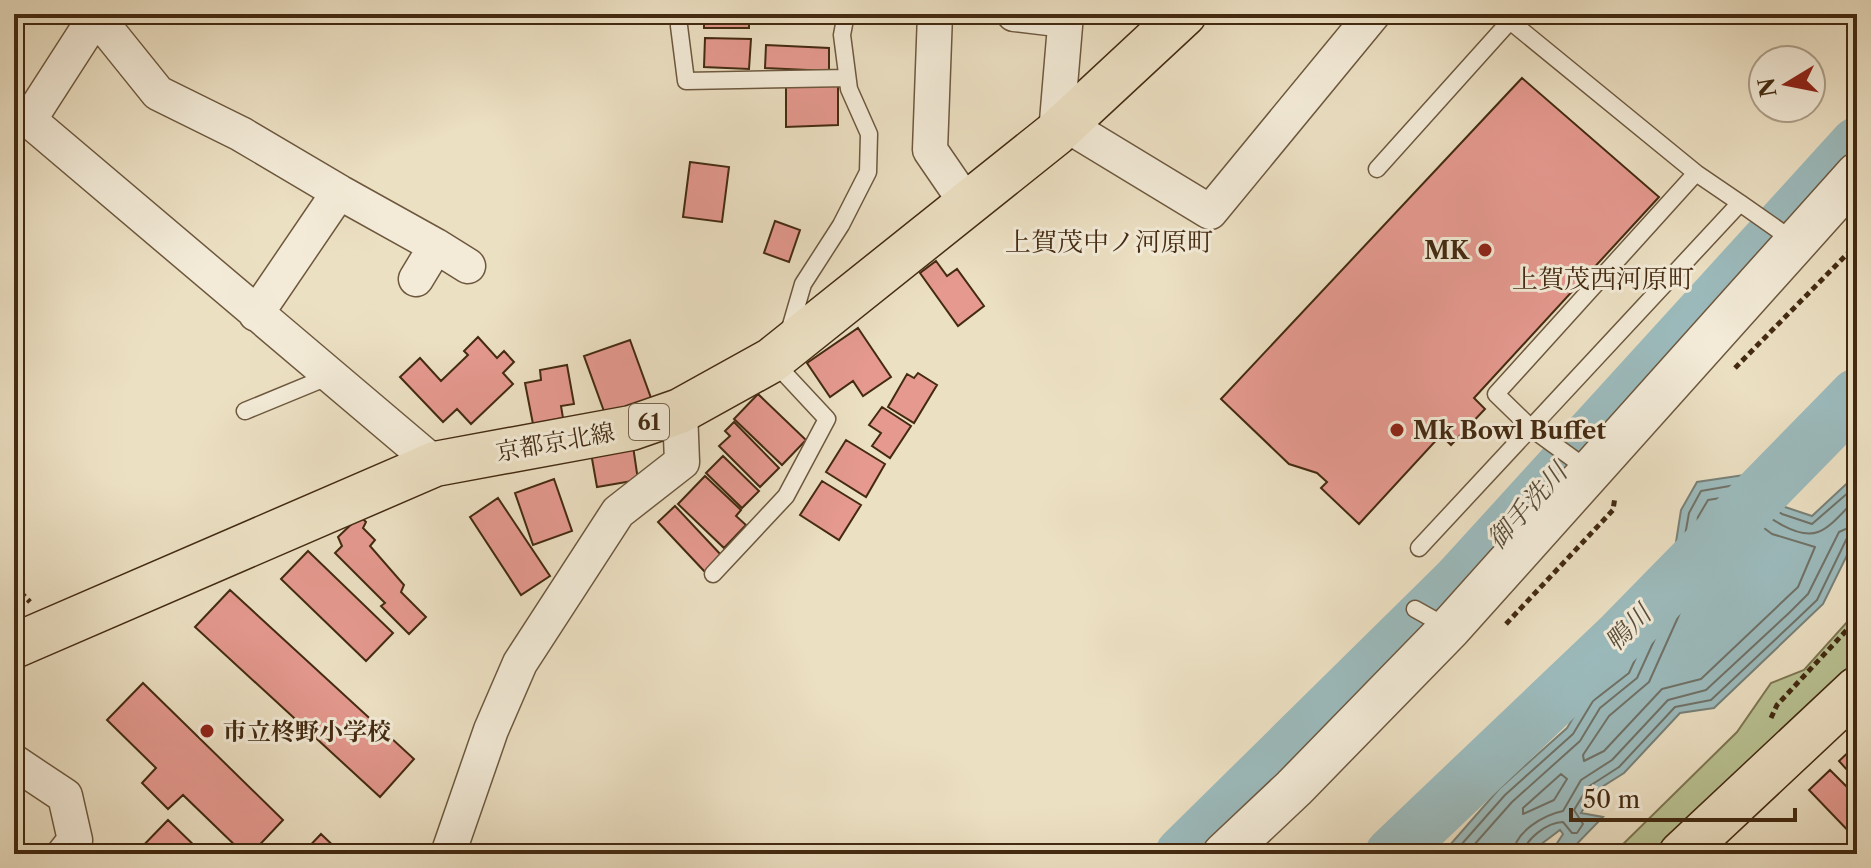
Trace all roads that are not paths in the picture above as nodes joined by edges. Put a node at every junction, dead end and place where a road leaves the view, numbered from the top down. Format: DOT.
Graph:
graph roads {
  1 [pos="846,14"];
  2 [pos="935,14"];
  3 [pos="1014,14"];
  4 [pos="1373,14"];
  5 [pos="94,15"];
  6 [pos="1065,17"];
  7 [pos="1172,18"];
  8 [pos="679,26"];
  9 [pos="847,78"];
  10 [pos="1060,128"];
  11 [pos="1377,169"];
  12 [pos="1696,173"];
  13 [pos="1857,174"];
  14 [pos="339,192"];
  15 [pos="1740,203"];
  16 [pos="967,204"];
  17 [pos="1778,229"];
  18 [pos="436,246"];
  19 [pos="468,266"];
  20 [pos="416,279"];
  21 [pos="256,314"];
  22 [pos="778,355"];
  23 [pos="330,376"];
  24 [pos="245,411"];
  25 [pos="680,411"];
  26 [pos="1531,428"];
  27 [pos="435,464"];
  28 [pos="1592,472"];
  29 [pos="1419,548"];
  30 [pos="713,574"];
  31 [pos="14,646"];
  32 [pos="1857,689"];
  33 [pos="14,762"];
  34 [pos="64,854"];
  35 [pos="448,854"];
  36 [pos="1224,854"];
  37 [pos="1681,854"];
  1 -- 9 [label="lane"];
  2 -- 16 [label="street"];
  3 -- 6 [label="street"];
  4 -- 10 [label="street"];
  5 -- 14 [label="street"];
  5 -- 21 [label="street"];
  6 -- 10 [label="street"];
  7 -- 10 [label="main road, 京都京北線 / 61"];
  8 -- 9 [label="lane"];
  9 -- 22 [label="lane"];
  10 -- 16 [label="main road, 京都京北線 / 61"];
  11 -- 12 [label="lane"];
  12 -- 15 [label="lane"];
  12 -- 26 [label="lane"];
  13 -- 17 [label="street"];
  14 -- 18 [label="street"];
  14 -- 21 [label="street"];
  15 -- 17 [label="lane"];
  15 -- 26 [label="lane"];
  16 -- 22 [label="main road, 京都京北線 / 61"];
  17 -- 28 [label="street"];
  18 -- 19 [label="street"];
  18 -- 20 [label="street"];
  21 -- 23 [label="street"];
  22 -- 25 [label="main road, 京都京北線 / 61"];
  22 -- 30 [label="lane"];
  23 -- 24 [label="lane"];
  23 -- 27 [label="street"];
  25 -- 27 [label="main road, 京都京北線 / 61"];
  25 -- 35 [label="street"];
  26 -- 28 [label="lane"];
  26 -- 29 [label="lane"];
  27 -- 31 [label="main road, 京都京北線 / 61"];
  28 -- 36 [label="street"];
  32 -- 37 [label="main road"];
  33 -- 34 [label="street"];
}
